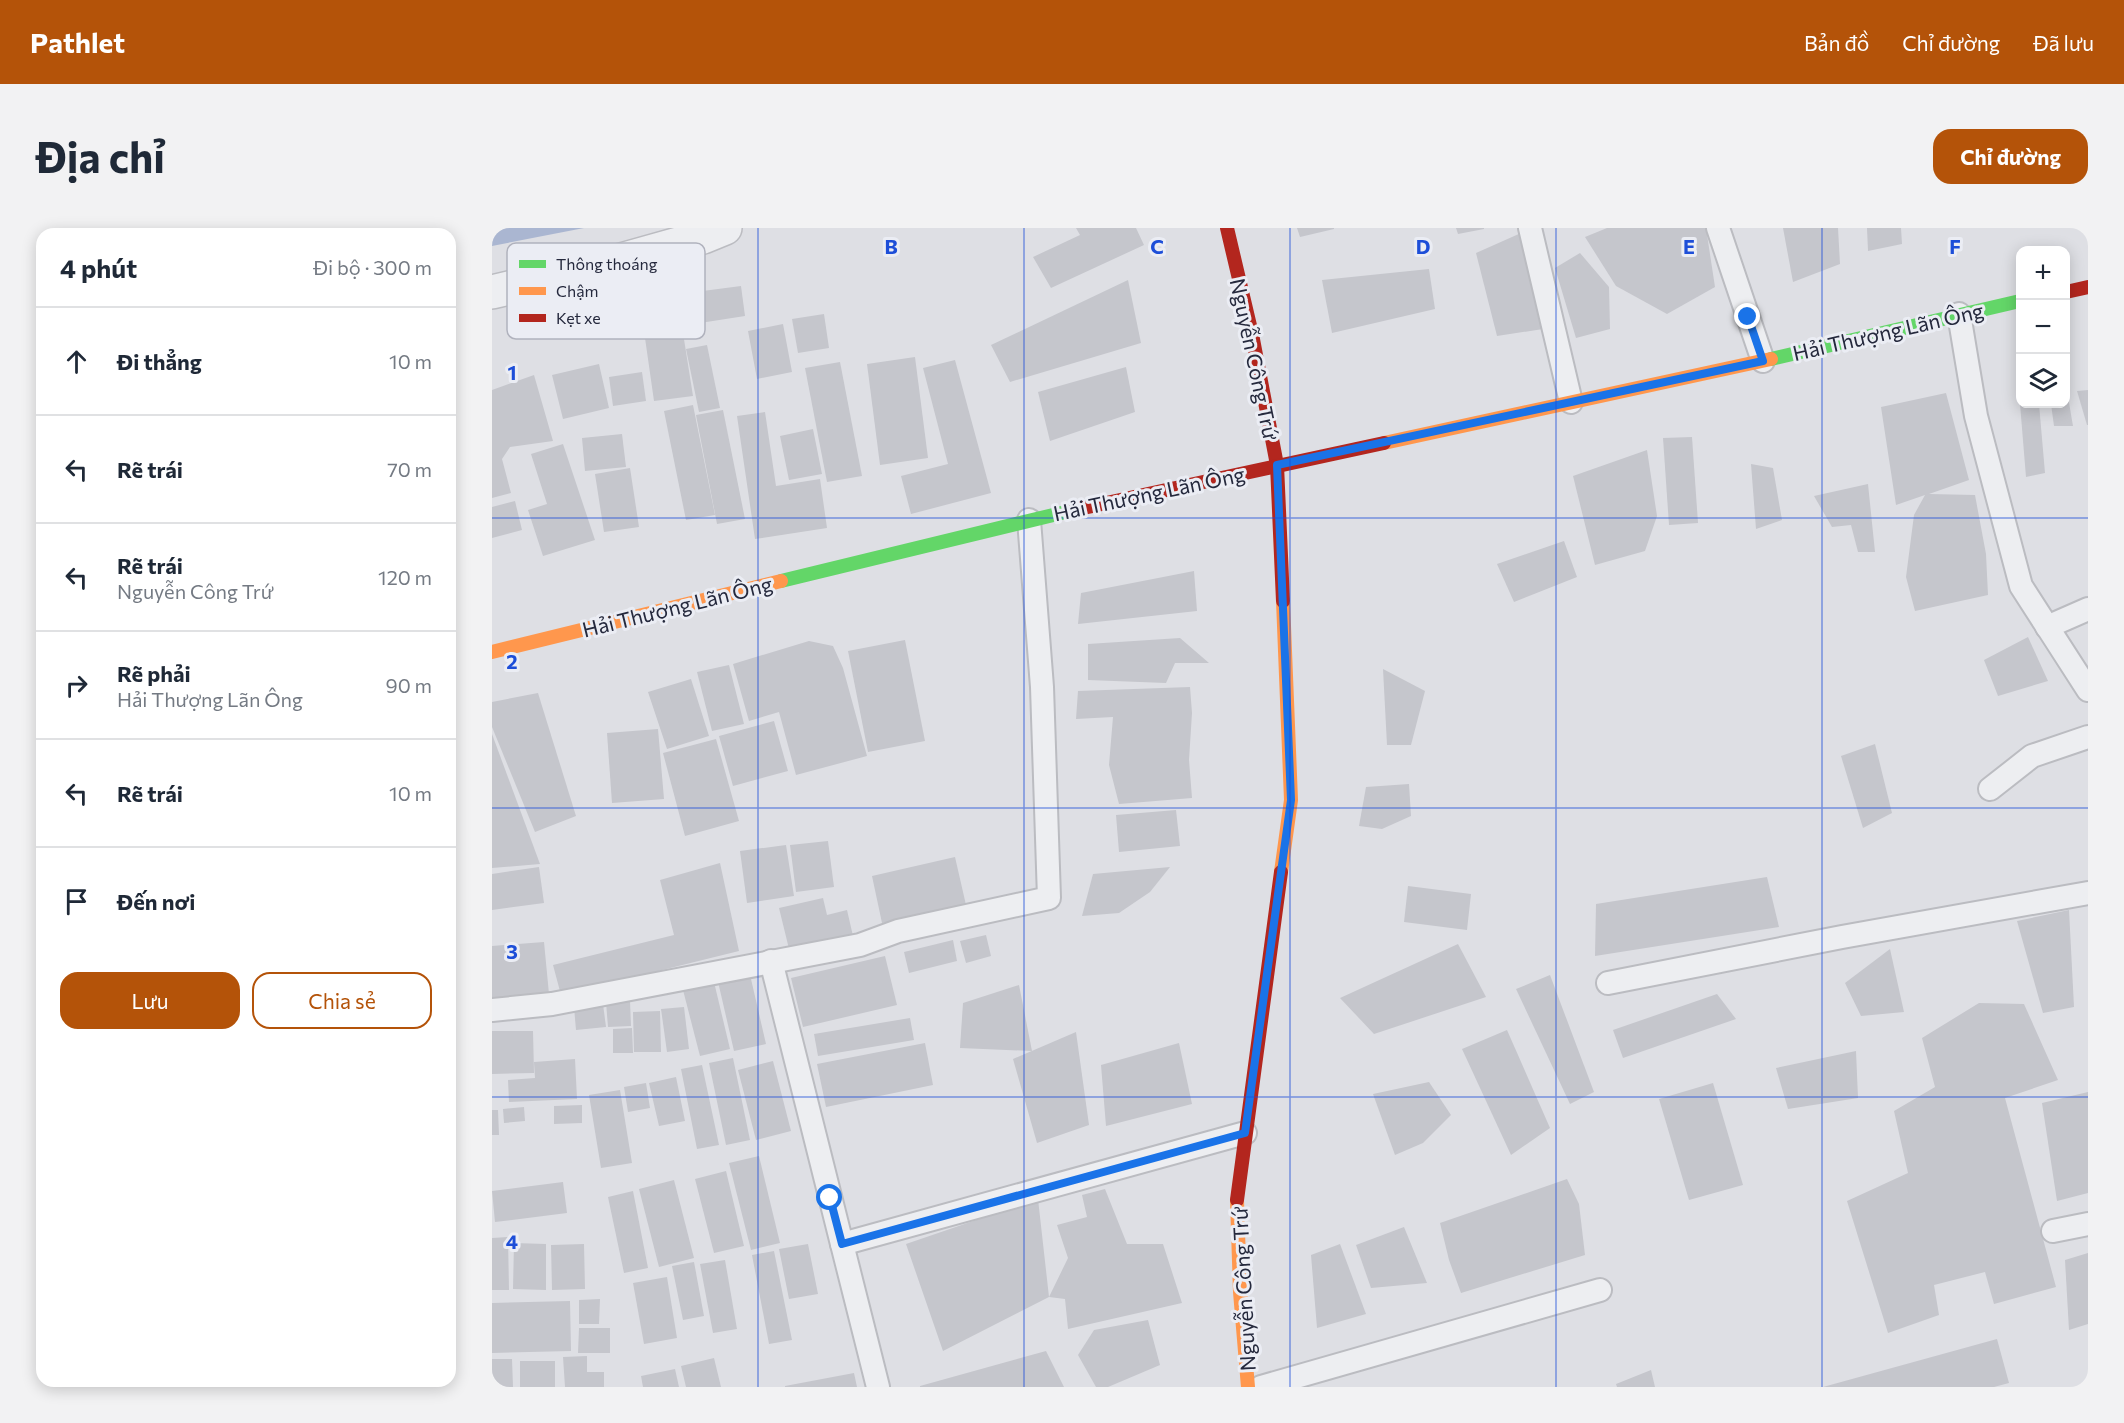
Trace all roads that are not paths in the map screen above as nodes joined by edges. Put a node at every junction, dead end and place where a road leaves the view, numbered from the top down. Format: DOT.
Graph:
graph roads {
  1 [pos="725,228"];
  2 [pos="1227,228"];
  3 [pos="1530,228"];
  4 [pos="1718,228"];
  5 [pos="682,243"];
  6 [pos="2088,287"];
  7 [pos="507,288"];
  8 [pos="2070,291"];
  9 [pos="492,292"];
  10 [pos="2016,302"];
  11 [pos="1959,314"];
  12 [pos="1763,361"];
  13 [pos="1571,402"];
  14 [pos="1277,465"];
  15 [pos="1029,520"];
  16 [pos="2088,609"];
  17 [pos="2047,627"];
  18 [pos="492,652"];
  19 [pos="2088,690"];
  20 [pos="2088,736"];
  21 [pos="1990,789"];
  22 [pos="2088,893"];
  23 [pos="771,962"];
  24 [pos="1608,983"];
  25 [pos="492,1010"];
  26 [pos="1245,1133"];
  27 [pos="2088,1224"];
  28 [pos="2053,1231"];
  29 [pos="842,1244"];
  30 [pos="1599,1290"];
  31 [pos="878,1387"];
  32 [pos="1248,1387"];
  33 [pos="1261,1387"];
  1 -- 5 [label="street"];
  2 -- 14 [label="street, Nguyễn Công Trứ"];
  3 -- 13 [label="lane"];
  4 -- 12 [label="lane"];
  6 -- 8 [label="street"];
  7 -- 9 [label="street"];
  10 -- 11 [label="street, Hải Thượng Lãn Ông"];
  11 -- 12 [label="street, Hải Thượng Lãn Ông"];
  11 -- 17 [label="lane"];
  12 -- 13 [label="street, Hải Thượng Lãn Ông"];
  13 -- 14 [label="street, Hải Thượng Lãn Ông"];
  14 -- 15 [label="street, Hải Thượng Lãn Ông"];
  14 -- 26 [label="street, Nguyễn Công Trứ"];
  15 -- 18 [label="street, Hải Thượng Lãn Ông"];
  15 -- 23 [label="lane"];
  16 -- 17 [label="lane"];
  17 -- 19 [label="lane"];
  20 -- 21 [label="lane"];
  22 -- 24 [label="lane"];
  23 -- 25 [label="lane"];
  23 -- 29 [label="lane"];
  26 -- 29 [label="lane"];
  26 -- 32 [label="street, Nguyễn Công Trứ"];
  27 -- 28 [label="lane"];
  29 -- 31 [label="lane"];
  30 -- 33 [label="lane"];
}
